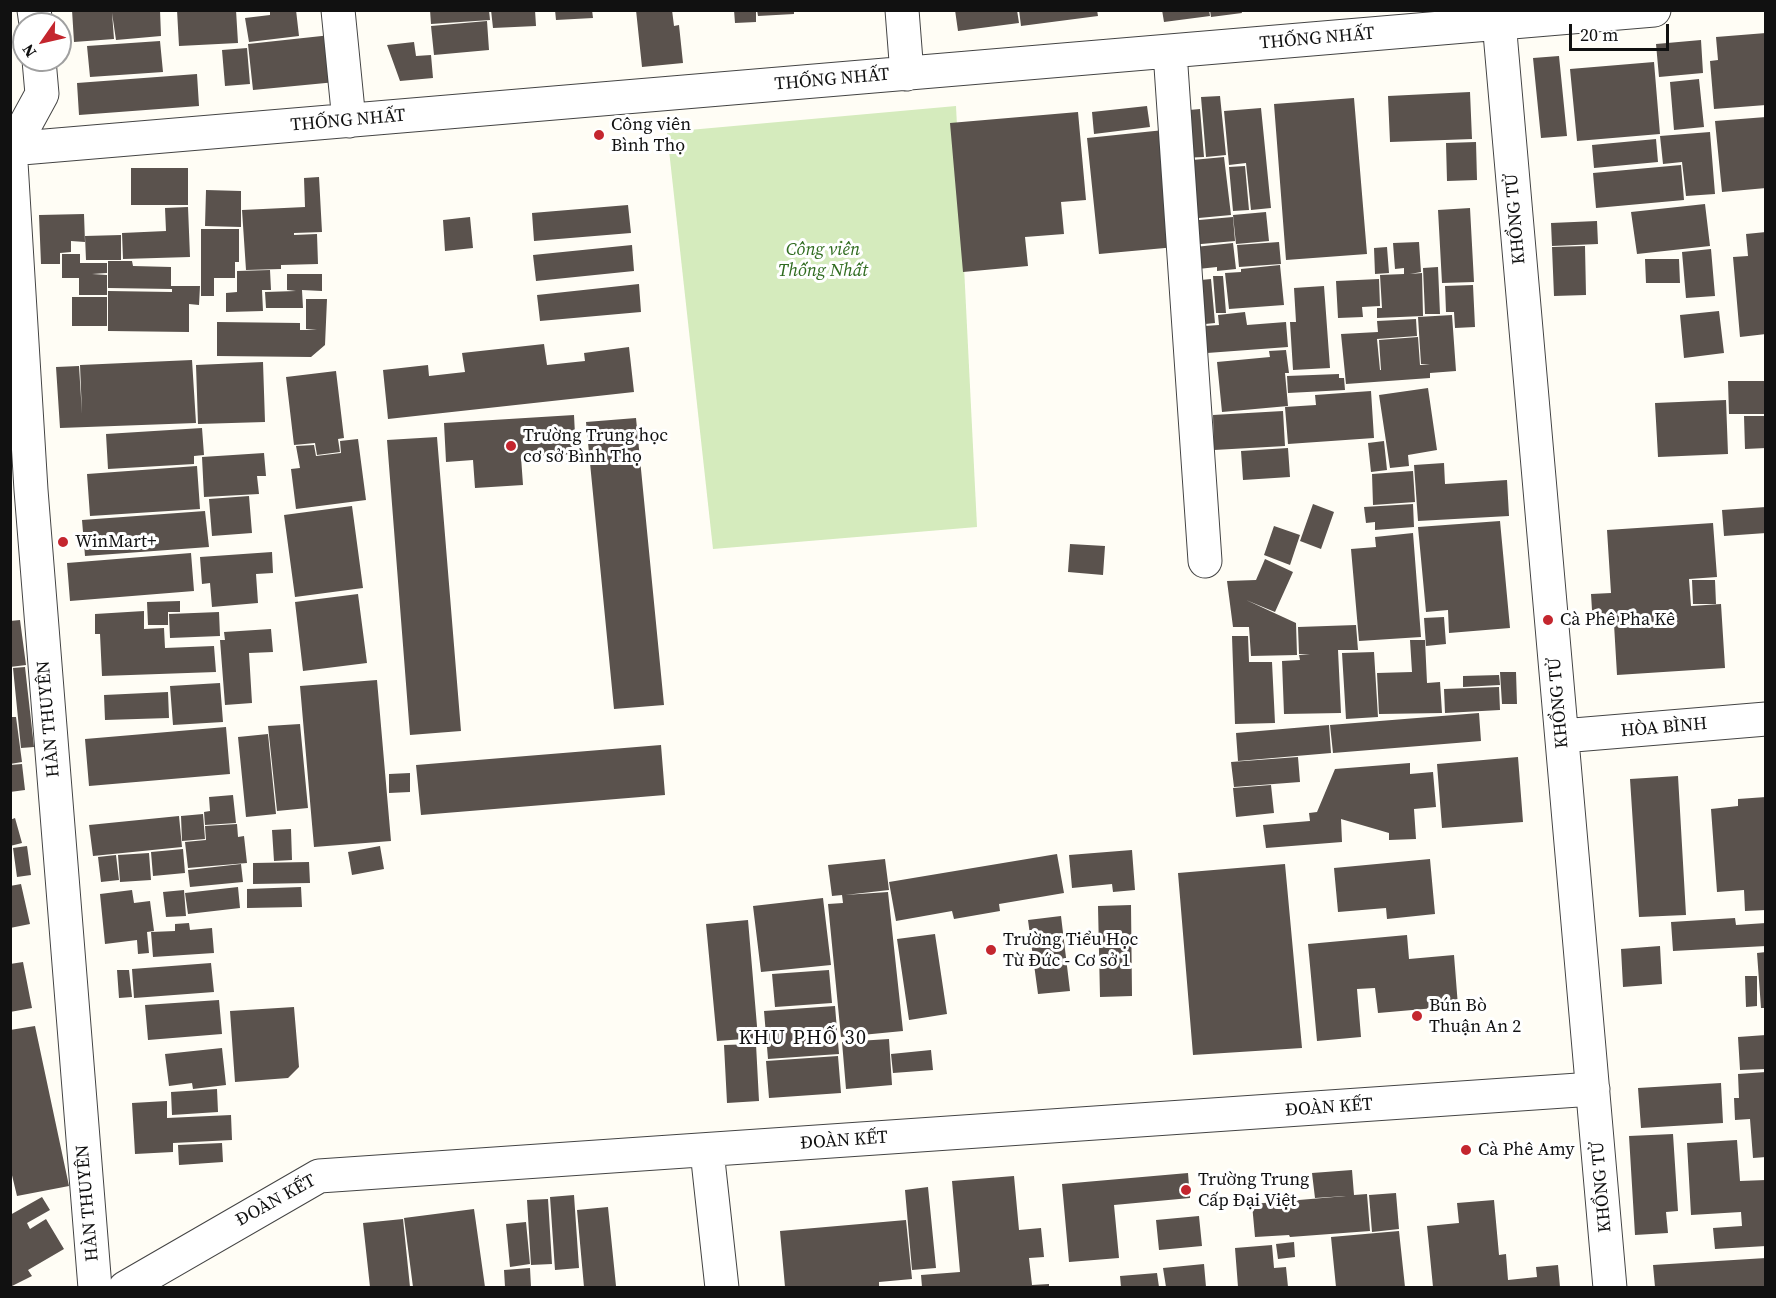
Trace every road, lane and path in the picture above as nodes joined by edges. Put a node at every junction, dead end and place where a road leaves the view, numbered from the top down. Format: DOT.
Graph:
graph roads {
  1 [pos="338,10"];
  2 [pos="902,10"];
  3 [pos="1654,10"];
  4 [pos="1498,17"];
  5 [pos="1170,52"];
  6 [pos="40,72"];
  7 [pos="907,74"];
  8 [pos="349,121"];
  9 [pos="11,148"];
  10 [pos="21,490"];
  11 [pos="1205,561"];
  12 [pos="1766,719"];
  13 [pos="1562,736"];
  14 [pos="1593,1089"];
  15 [pos="707,1151"];
  16 [pos="95,1287"];
  17 [pos="125,1287"];
  18 [pos="722,1287"];
  19 [pos="1610,1287"];
  1 -- 8 [label="street"];
  2 -- 7 [label="street"];
  3 -- 4 [label="street, THỐNG NHẤT"];
  4 -- 5 [label="street, THỐNG NHẤT"];
  4 -- 13 [label="street, KHỔNG TỬ"];
  5 -- 7 [label="street, THỐNG NHẤT"];
  5 -- 11 [label="street"];
  6 -- 9 [label="street"];
  7 -- 8 [label="street, THỐNG NHẤT"];
  8 -- 9 [label="street, THỐNG NHẤT"];
  9 -- 10 [label="street, HÀN THUYÊN"];
  10 -- 16 [label="street, HÀN THUYÊN"];
  12 -- 13 [label="street, HÒA BÌNH"];
  13 -- 14 [label="street, KHỔNG TỬ"];
  14 -- 15 [label="street, ĐOÀN KẾT"];
  14 -- 19 [label="street, KHỔNG TỬ"];
  15 -- 17 [label="street, ĐOÀN KẾT"];
  15 -- 18 [label="street"];
}
